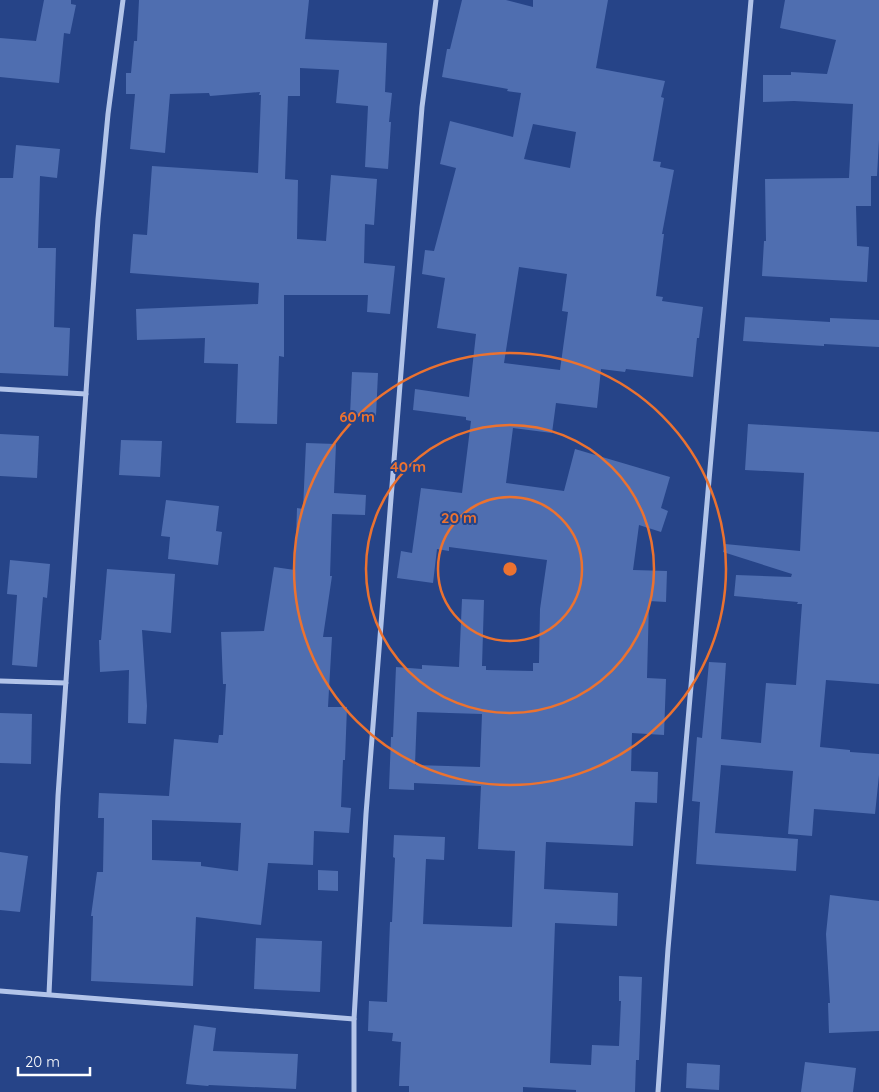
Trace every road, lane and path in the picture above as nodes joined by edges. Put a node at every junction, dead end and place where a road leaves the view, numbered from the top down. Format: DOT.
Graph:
graph roads {
  1 [pos="123,0"];
  2 [pos="436,0"];
  3 [pos="751,0"];
  4 [pos="0,389"];
  5 [pos="86,394"];
  6 [pos="0,681"];
  7 [pos="66,683"];
  8 [pos="0,991"];
  9 [pos="49,994"];
  10 [pos="354,1019"];
  11 [pos="354,1092"];
  12 [pos="658,1092"];
  1 -- 5 [label="street"];
  2 -- 10 [label="street"];
  3 -- 12 [label="street"];
  4 -- 5 [label="street"];
  5 -- 7 [label="street"];
  6 -- 7 [label="street"];
  7 -- 9 [label="street"];
  8 -- 9 [label="street"];
  9 -- 10 [label="street"];
  10 -- 11 [label="street"];
}
